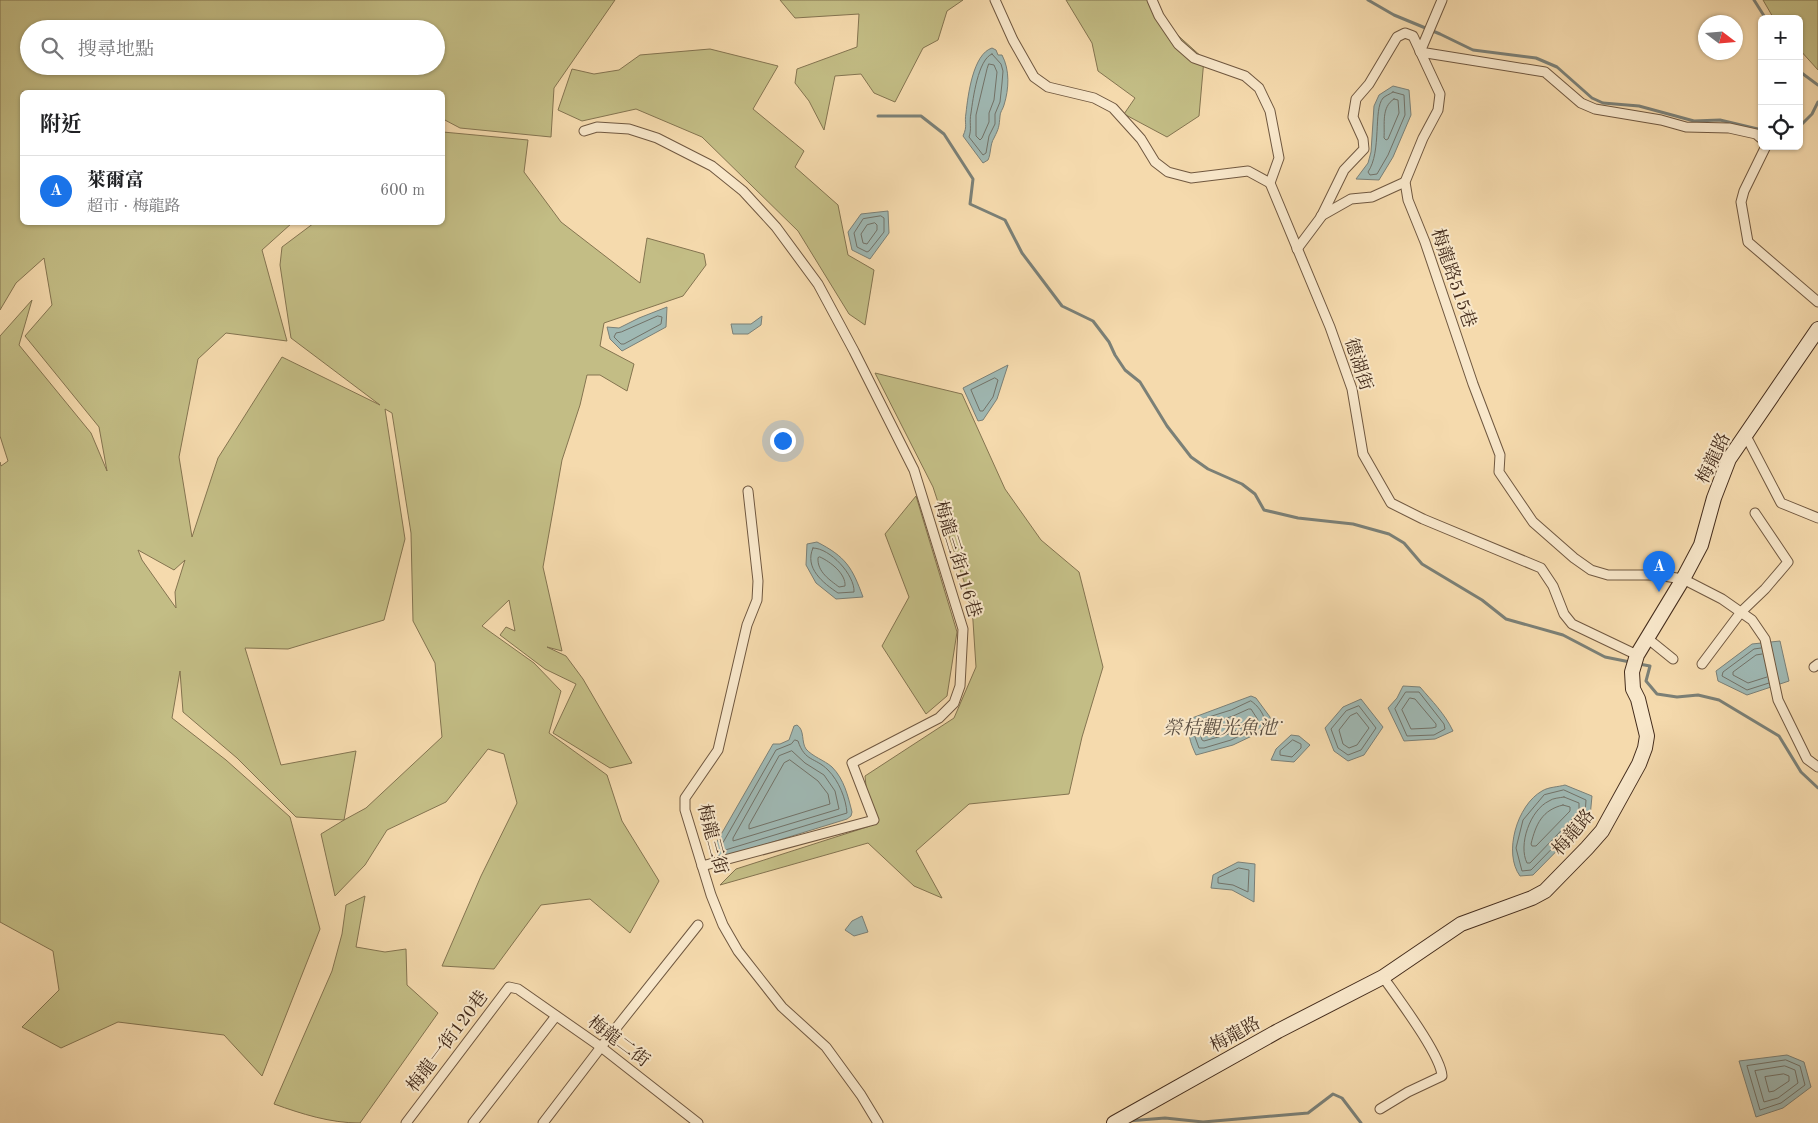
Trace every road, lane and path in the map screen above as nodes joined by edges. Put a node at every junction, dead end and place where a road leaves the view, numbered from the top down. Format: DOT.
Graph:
graph roads {
  1 [pos="995,0"];
  2 [pos="1152,0"];
  3 [pos="1442,0"];
  4 [pos="1420,52"];
  5 [pos="584,131"];
  6 [pos="1758,136"];
  7 [pos="1764,150"];
  8 [pos="1405,182"];
  9 [pos="1270,184"];
  10 [pos="1320,217"];
  11 [pos="1297,249"];
  12 [pos="1818,302"];
  13 [pos="1818,329"];
  14 [pos="1745,434"];
  15 [pos="748,491"];
  16 [pos="1755,513"];
  17 [pos="1818,518"];
  18 [pos="1683,579"];
  19 [pos="1741,612"];
  20 [pos="1647,638"];
  21 [pos="1673,659"];
  22 [pos="1636,660"];
  23 [pos="1702,664"];
  24 [pos="1818,767"];
  25 [pos="702,866"];
  26 [pos="698,925"];
  27 [pos="1383,977"];
  28 [pos="518,989"];
  29 [pos="556,1016"];
  30 [pos="601,1047"];
  31 [pos="1380,1109"];
  32 [pos="406,1123"];
  33 [pos="473,1123"];
  34 [pos="543,1123"];
  35 [pos="698,1123"];
  36 [pos="878,1123"];
  37 [pos="1114,1123"];
  1 -- 9 [label="street"];
  2 -- 9 [label="street"];
  3 -- 4 [label="street"];
  4 -- 6 [label="street"];
  4 -- 8 [label="street"];
  4 -- 10 [label="street"];
  5 -- 25 [label="street, 梅龍三街116巷"];
  7 -- 12 [label="street"];
  8 -- 10 [label="street"];
  8 -- 18 [label="street, 梅龍路515巷"];
  9 -- 11 [label="street, 德湖街"];
  10 -- 11 [label="street"];
  11 -- 22 [label="street, 德湖街"];
  13 -- 14 [label="street, 梅龍路"];
  14 -- 17 [label="street"];
  14 -- 18 [label="street, 梅龍路"];
  15 -- 25 [label="street, 梅龍三街"];
  16 -- 19 [label="street"];
  18 -- 19 [label="street, 梅龍路515巷"];
  18 -- 20 [label="street, 梅龍路"];
  19 -- 23 [label="street"];
  19 -- 24 [label="street, 梅龍路515巷"];
  20 -- 21 [label="street"];
  20 -- 22 [label="street, 梅龍路"];
  22 -- 27 [label="street, 梅龍路"];
  25 -- 36 [label="street, 梅龍三街"];
  26 -- 30 [label="street"];
  27 -- 31 [label="street"];
  27 -- 37 [label="street, 梅龍路"];
  28 -- 29 [label="street, 梅龍二街"];
  28 -- 32 [label="street, 梅龍一街120巷"];
  29 -- 30 [label="street, 梅龍二街"];
  29 -- 33 [label="street"];
  30 -- 34 [label="street"];
  30 -- 35 [label="street, 梅龍二街"];
}
